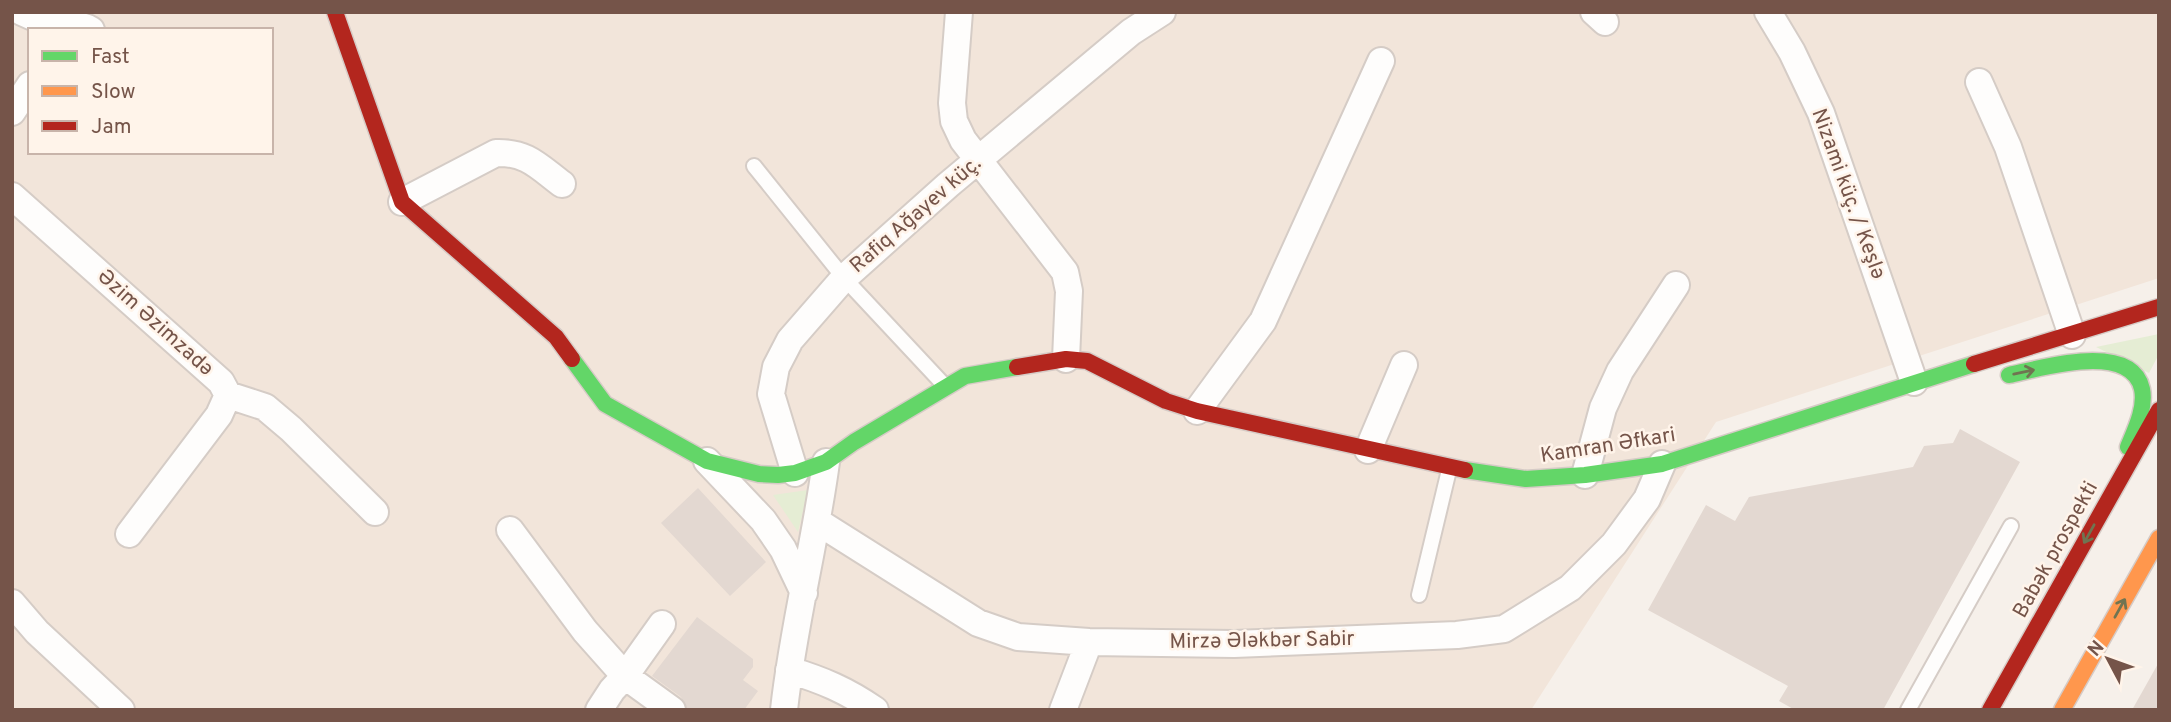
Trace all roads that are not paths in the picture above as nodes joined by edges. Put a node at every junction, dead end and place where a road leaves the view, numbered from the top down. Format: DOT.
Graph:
graph roads {
  1 [pos="22,12"];
  2 [pos="335,12"];
  3 [pos="959,12"];
  4 [pos="1162,12"];
  5 [pos="1768,12"];
  6 [pos="47,28"];
  7 [pos="52,28"];
  8 [pos="88,28"];
  9 [pos="1381,61"];
  10 [pos="1979,82"];
  11 [pos="28,88"];
  12 [pos="12,112"];
  13 [pos="979,160"];
  14 [pos="754,166"];
  15 [pos="562,184"];
  16 [pos="12,196"];
  17 [pos="401,202"];
  18 [pos="844,278"];
  19 [pos="1676,285"];
  20 [pos="2159,307"];
  21 [pos="2072,335"];
  22 [pos="1066,359"];
  23 [pos="1404,365"];
  24 [pos="1957,369"];
  25 [pos="1914,382"];
  26 [pos="945,386"];
  27 [pos="228,395"];
  28 [pos="2159,410"];
  29 [pos="1196,411"];
  30 [pos="1368,450"];
  31 [pos="707,461"];
  32 [pos="826,462"];
  33 [pos="1662,464"];
  34 [pos="1449,468"];
  35 [pos="796,472"];
  36 [pos="1585,475"];
  37 [pos="2113,491"];
  38 [pos="375,512"];
  39 [pos="818,522"];
  40 [pos="2011,526"];
  41 [pos="510,530"];
  42 [pos="129,534"];
  43 [pos="2156,550"];
  44 [pos="804,593"];
  45 [pos="1419,595"];
  46 [pos="12,603"];
  47 [pos="662,624"];
  48 [pos="1089,642"];
  49 [pos="789,670"];
  50 [pos="625,676"];
  51 [pos="121,710"];
  52 [pos="600,710"];
  53 [pos="672,710"];
  54 [pos="785,710"];
  55 [pos="876,710"];
  56 [pos="1063,710"];
  57 [pos="1908,710"];
  58 [pos="1990,710"];
  59 [pos="2062,710"];
  1 -- 6 [label="street"];
  2 -- 17 [label="street"];
  3 -- 13 [label="street"];
  4 -- 13 [label="street, Rafiq Ağayev küç."];
  5 -- 25 [label="street, Nizami küç. / Keşlə"];
  7 -- 8 [label="street"];
  9 -- 29 [label="street"];
  10 -- 21 [label="street"];
  11 -- 12 [label="street"];
  13 -- 18 [label="street, Rafiq Ağayev küç."];
  13 -- 22 [label="street"];
  14 -- 18 [label="lane"];
  15 -- 17 [label="street"];
  16 -- 27 [label="street, Əzim Əzimzadə"];
  17 -- 31 [label="street"];
  18 -- 26 [label="lane"];
  18 -- 35 [label="street, Rafiq Ağayev küç."];
  19 -- 36 [label="street"];
  20 -- 21 [label="street, Kamran Əfkari"];
  21 -- 24 [label="street, Kamran Əfkari"];
  22 -- 26 [label="street"];
  22 -- 29 [label="street, Kamran Əfkari"];
  23 -- 30 [label="street"];
  24 -- 25 [label="street, Kamran Əfkari"];
  24 -- 37 [label="street, one-way"];
  25 -- 33 [label="street, Kamran Əfkari"];
  26 -- 32 [label="street"];
  27 -- 38 [label="street"];
  27 -- 42 [label="street, Əzim Əzimzadə"];
  28 -- 37 [label="street, Babək prospekti"];
  29 -- 30 [label="street, Kamran Əfkari"];
  30 -- 34 [label="street, Kamran Əfkari"];
  31 -- 35 [label="street"];
  31 -- 44 [label="street"];
  32 -- 35 [label="street"];
  32 -- 39 [label="street"];
  33 -- 36 [label="street, Kamran Əfkari"];
  33 -- 48 [label="street, Mirzə Ələkbər Sabir"];
  34 -- 36 [label="street, Kamran Əfkari"];
  34 -- 45 [label="lane"];
  37 -- 58 [label="street, Babək prospekti, one-way"];
  39 -- 44 [label="street"];
  39 -- 48 [label="street, Mirzə Ələkbər Sabir"];
  40 -- 57 [label="lane"];
  41 -- 50 [label="street"];
  59 -- 43 [label="street, one-way"];
  44 -- 49 [label="street"];
  46 -- 51 [label="street"];
  47 -- 50 [label="street"];
  48 -- 56 [label="street"];
  49 -- 54 [label="street"];
  49 -- 55 [label="street"];
  50 -- 52 [label="street"];
  50 -- 53 [label="street"];
}
